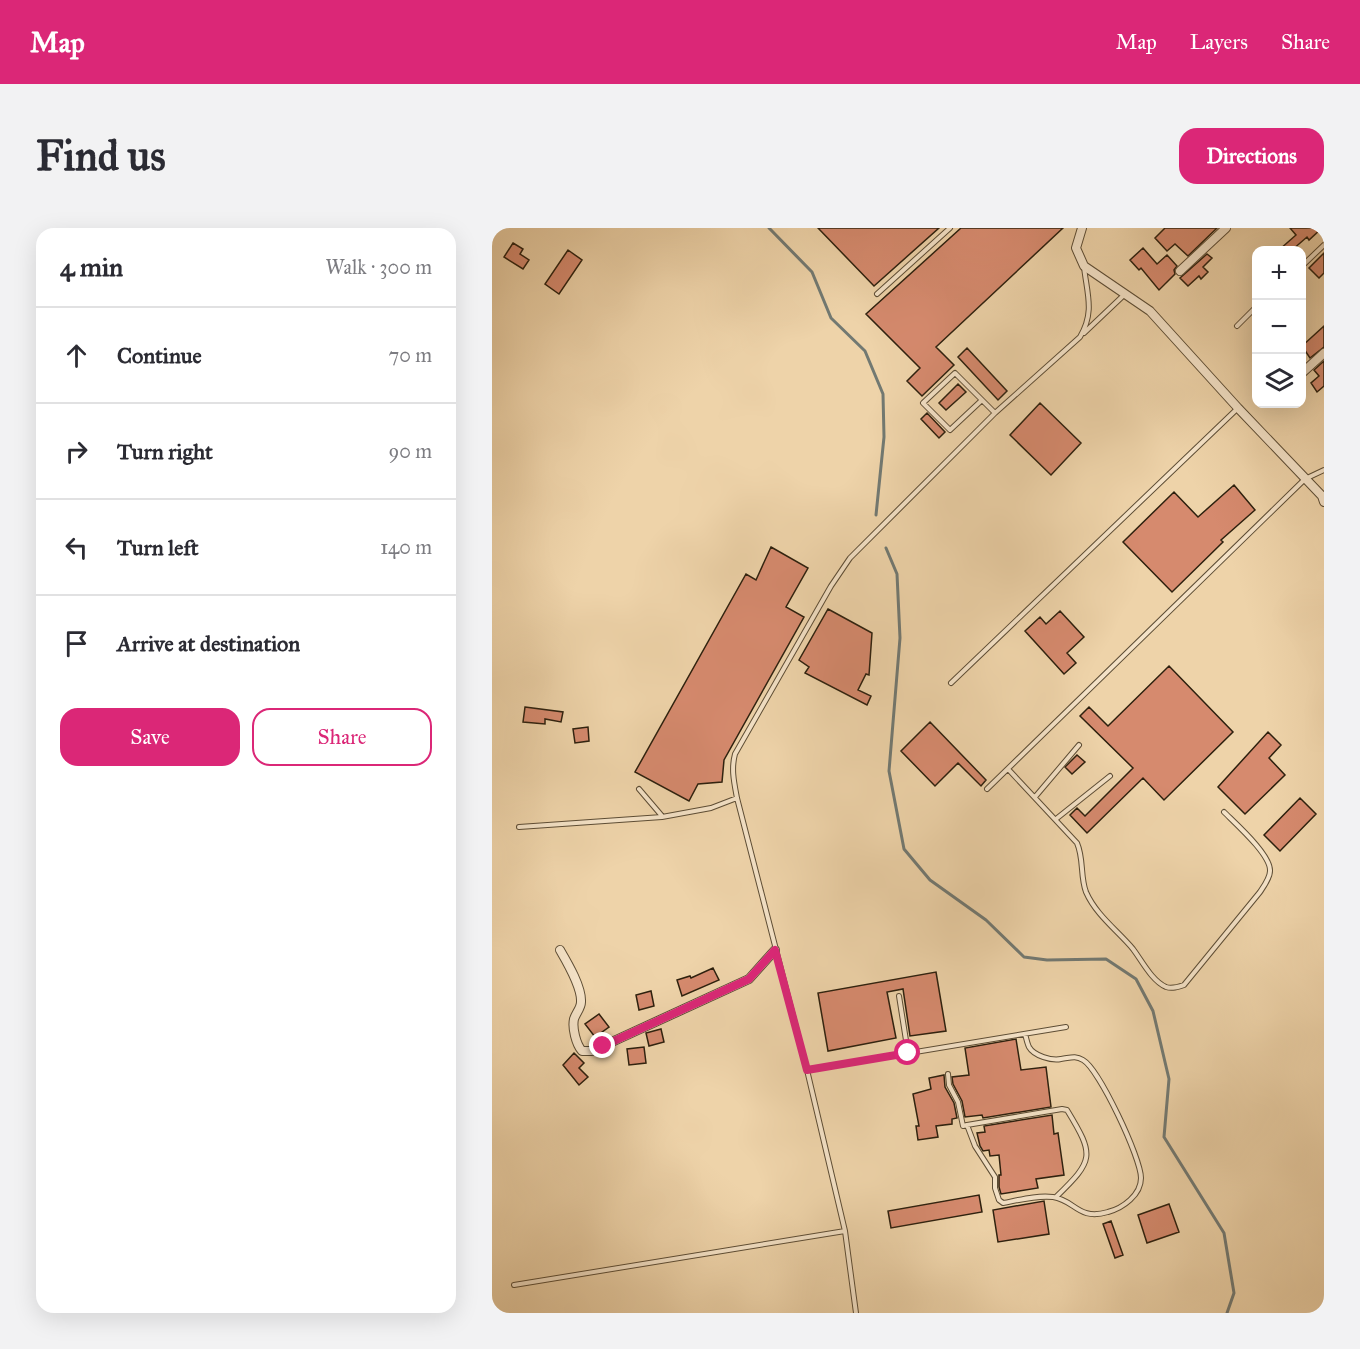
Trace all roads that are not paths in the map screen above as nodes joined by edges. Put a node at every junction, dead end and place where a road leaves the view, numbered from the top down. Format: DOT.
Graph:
graph roads {
  1 [pos="950,228"];
  2 [pos="1082,228"];
  3 [pos="1226,228"];
  4 [pos="1324,245"];
  5 [pos="1306,262"];
  6 [pos="1083,266"];
  7 [pos="1180,270"];
  8 [pos="877,294"];
  9 [pos="1125,294"];
  10 [pos="1252,312"];
  11 [pos="1237,326"];
  12 [pos="1080,337"];
  13 [pos="1324,353"];
  14 [pos="1306,369"];
  15 [pos="982,400"];
  16 [pos="1238,408"];
  17 [pos="994,413"];
  18 [pos="1324,470"];
  19 [pos="1305,479"];
  20 [pos="1323,497"];
  21 [pos="951,683"];
  22 [pos="1079,745"];
  23 [pos="1008,769"];
  24 [pos="1110,776"];
  25 [pos="639,789"];
  26 [pos="987,789"];
  27 [pos="1035,797"];
  28 [pos="737,798"];
  29 [pos="1224,812"];
  30 [pos="663,817"];
  31 [pos="1056,819"];
  32 [pos="519,827"];
  33 [pos="560,950"];
  34 [pos="775,950"];
  35 [pos="899,996"];
  36 [pos="1066,1027"];
  37 [pos="1025,1034"];
  38 [pos="908,1053"];
  39 [pos="807,1070"];
  40 [pos="948,1074"];
  41 [pos="967,1125"];
  42 [pos="1056,1197"];
  43 [pos="845,1231"];
  44 [pos="514,1285"];
  45 [pos="856,1313"];
  1 -- 8 [label="lane"];
  2 -- 6 [label="street"];
  3 -- 7 [label="street"];
  4 -- 5 [label="lane"];
  6 -- 9 [label="street"];
  6 -- 12 [label="lane"];
  9 -- 12 [label="lane"];
  9 -- 16 [label="street"];
  10 -- 11 [label="lane"];
  12 -- 17 [label="lane"];
  13 -- 14 [label="street"];
  15 -- 15 [label="lane"];
  15 -- 17 [label="lane"];
  16 -- 19 [label="street"];
  16 -- 21 [label="lane"];
  17 -- 28 [label="lane"];
  18 -- 19 [label="lane"];
  19 -- 20 [label="street"];
  19 -- 23 [label="lane"];
  22 -- 27 [label="lane"];
  23 -- 26 [label="lane"];
  23 -- 27 [label="lane"];
  24 -- 31 [label="lane"];
  25 -- 30 [label="lane"];
  27 -- 31 [label="lane"];
  28 -- 30 [label="lane"];
  28 -- 34 [label="lane"];
  29 -- 31 [label="lane"];
  30 -- 32 [label="lane"];
  33 -- 34 [label="street"];
  34 -- 39 [label="lane"];
  35 -- 38 [label="lane"];
  36 -- 37 [label="lane"];
  37 -- 38 [label="lane"];
  37 -- 42 [label="lane"];
  38 -- 39 [label="lane"];
  39 -- 43 [label="lane"];
  40 -- 41 [label="lane"];
  41 -- 42 [label="lane"];
  41 -- 42 [label="lane"];
  43 -- 44 [label="lane"];
  43 -- 45 [label="lane"];
}
